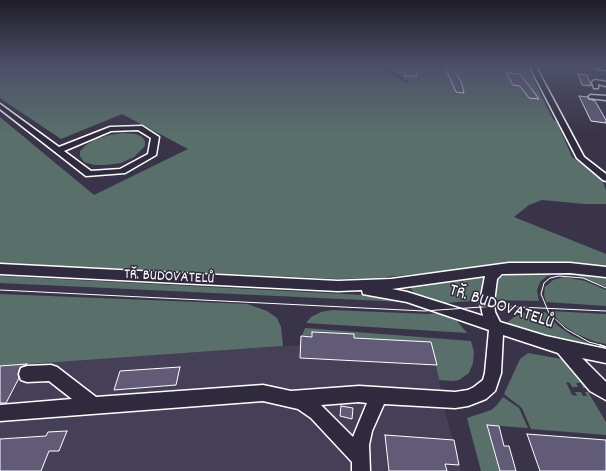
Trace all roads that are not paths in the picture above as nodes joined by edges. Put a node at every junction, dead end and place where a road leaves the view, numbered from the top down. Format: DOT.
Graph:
graph roads {
  1 [pos="544,89"];
  2 [pos="591,96"];
  3 [pos="606,98"];
  4 [pos="0,106"];
  5 [pos="58,150"];
  6 [pos="606,178"];
  7 [pos="0,269"];
  8 [pos="499,269"];
  9 [pos="606,272"];
  10 [pos="338,286"];
  11 [pos="496,327"];
  12 [pos="563,347"];
  13 [pos="606,356"];
  14 [pos="27,374"];
  15 [pos="606,392"];
  16 [pos="379,395"];
  17 [pos="289,399"];
  18 [pos="94,406"];
  19 [pos="0,413"];
  20 [pos="361,464"];
  1 -- 6 [label="street"];
  2 -- 3 [label="street"];
  4 -- 5 [label="street"];
  5 -- 5 [label="street"];
  7 -- 10 [label="street, TŘ. BUDOVATELŮ"];
  8 -- 9 [label="street, TŘ. BUDOVATELŮ"];
  8 -- 10 [label="street, TŘ. BUDOVATELŮ"];
  8 -- 11 [label="street"];
  10 -- 11 [label="street, TŘ. BUDOVATELŮ"];
  11 -- 12 [label="street, TŘ. BUDOVATELŮ"];
  11 -- 16 [label="street"];
  12 -- 13 [label="street, TŘ. BUDOVATELŮ"];
  12 -- 15 [label="street"];
  14 -- 18 [label="street"];
  16 -- 17 [label="street"];
  16 -- 20 [label="street"];
  17 -- 18 [label="street"];
  17 -- 20 [label="street"];
  18 -- 19 [label="street"];
}
